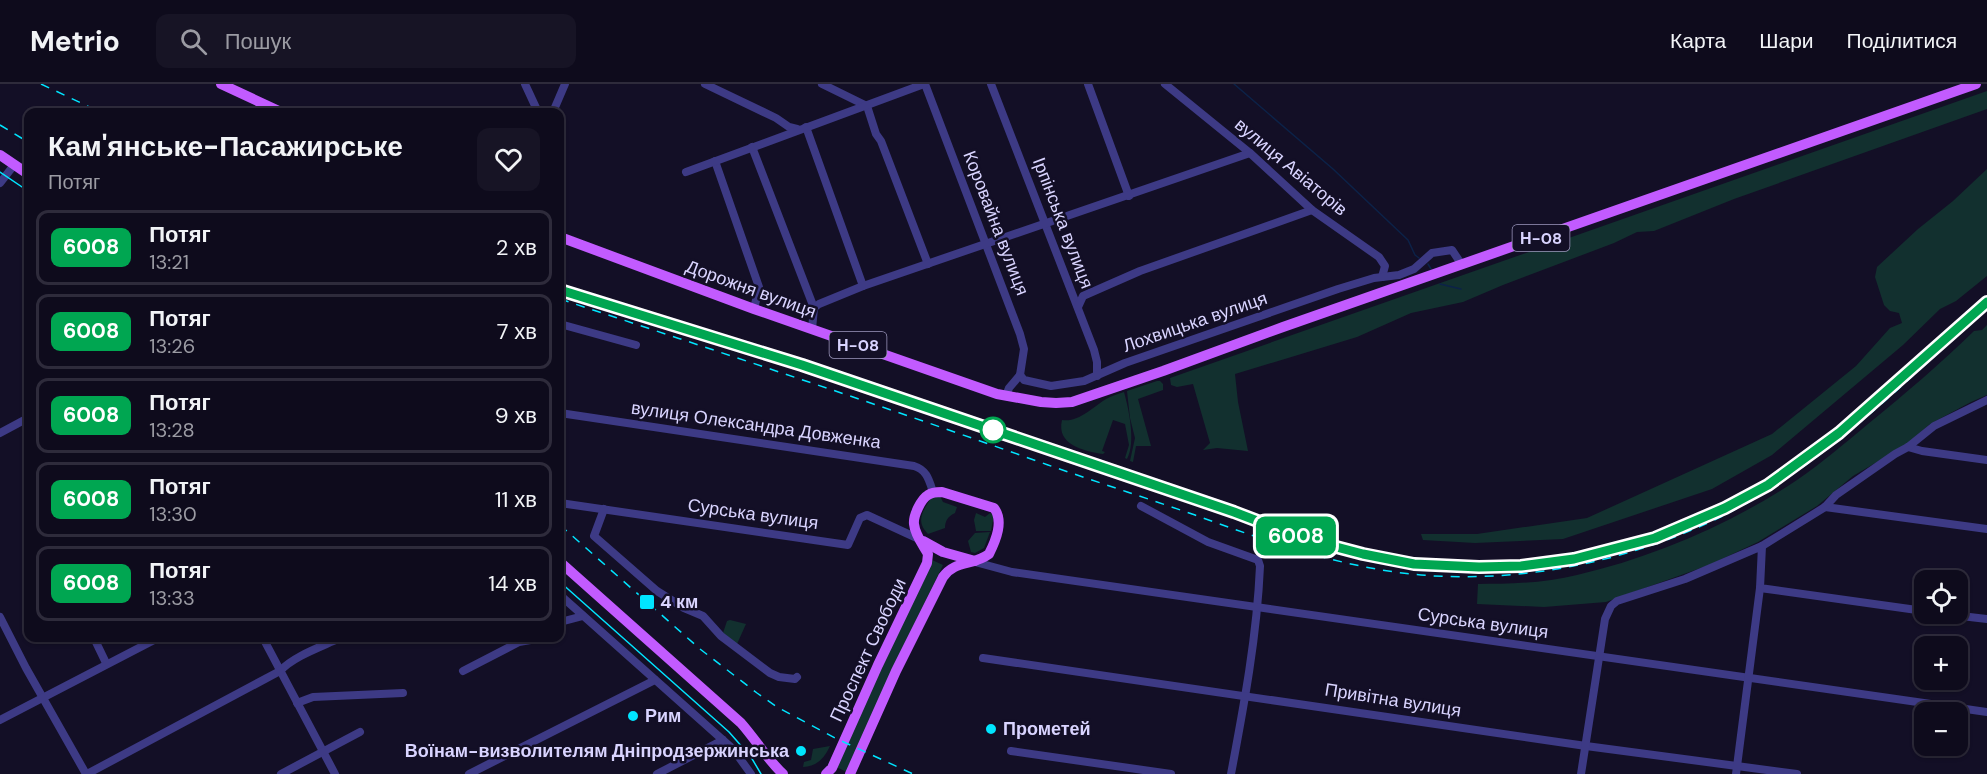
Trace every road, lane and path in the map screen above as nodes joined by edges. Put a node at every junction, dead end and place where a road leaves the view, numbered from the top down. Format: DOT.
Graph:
graph roads {
  1 [pos="221,84"];
  2 [pos="525,84"];
  3 [pos="565,84"];
  4 [pos="705,84"];
  5 [pos="822,84"];
  6 [pos="925,84"];
  7 [pos="991,84"];
  8 [pos="1088,84"];
  9 [pos="1166,84"];
  10 [pos="1976,84"];
  11 [pos="867,106"];
  12 [pos="272,108"];
  13 [pos="536,108"];
  14 [pos="555,108"];
  15 [pos="803,128"];
  16 [pos="752,147"];
  17 [pos="1250,153"];
  18 [pos="0,155"];
  19 [pos="715,161"];
  20 [pos="15,165"];
  21 [pos="24,171"];
  22 [pos="686,172"];
  23 [pos="0,183"];
  24 [pos="1129,196"];
  25 [pos="1312,210"];
  26 [pos="1046,224"];
  27 [pos="564,238"];
  28 [pos="986,244"];
  29 [pos="928,264"];
  30 [pos="1462,265"];
  31 [pos="1382,277"];
  32 [pos="863,286"];
  33 [pos="1072,292"];
  34 [pos="1083,296"];
  35 [pos="1078,307"];
  36 [pos="814,308"];
  37 [pos="754,309"];
  38 [pos="564,325"];
  39 [pos="812,328"];
  40 [pos="636,345"];
  41 [pos="1020,375"];
  42 [pos="1097,376"];
  43 [pos="1006,396"];
  44 [pos="1987,400"];
  45 [pos="564,414"];
  46 [pos="24,420"];
  47 [pos="0,433"];
  48 [pos="1908,447"];
  49 [pos="1987,460"];
  50 [pos="933,492"];
  51 [pos="564,503"];
  52 [pos="1141,506"];
  53 [pos="1825,507"];
  54 [pos="604,509"];
  55 [pos="1987,530"];
  56 [pos="919,539"];
  57 [pos="1762,546"];
  58 [pos="943,552"];
  59 [pos="928,557"];
  60 [pos="975,561"];
  61 [pos="564,566"];
  62 [pos="1760,588"];
  63 [pos="564,599"];
  64 [pos="1258,608"];
  65 [pos="1914,610"];
  66 [pos="583,616"];
  67 [pos="0,617"];
  68 [pos="1968,617"];
  69 [pos="1987,620"];
  70 [pos="564,621"];
  71 [pos="96,642"];
  72 [pos="150,642"];
  73 [pos="265,642"];
  74 [pos="332,642"];
  75 [pos="519,642"];
  76 [pos="1600,657"];
  77 [pos="983,658"];
  78 [pos="106,663"];
  79 [pos="280,671"];
  80 [pos="463,671"];
  81 [pos="797,677"];
  82 [pos="1749,677"];
  83 [pos="655,680"];
  84 [pos="403,693"];
  85 [pos="1246,695"];
  86 [pos="42,697"];
  87 [pos="297,703"];
  88 [pos="1987,712"];
  89 [pos="0,720"];
  90 [pos="360,732"];
  91 [pos="723,740"];
  92 [pos="1586,746"];
  93 [pos="1011,751"];
  94 [pos="323,752"];
  95 [pos="771,763"];
  96 [pos="1736,770"];
  97 [pos="87,774"];
  98 [pos="281,774"];
  99 [pos="334,774"];
  100 [pos="469,774"];
  101 [pos="657,774"];
  102 [pos="751,774"];
  103 [pos="775,774"];
  104 [pos="783,774"];
  105 [pos="826,774"];
  106 [pos="850,774"];
  107 [pos="1171,774"];
  108 [pos="1231,774"];
  109 [pos="1581,774"];
  110 [pos="1797,774"];
  1 -- 12 [label="main road"];
  2 -- 13 [label="street"];
  3 -- 14 [label="street"];
  4 -- 15 [label="street"];
  5 -- 11 [label="street"];
  6 -- 11 [label="street"];
  6 -- 28 [label="street, Коровайна вулиця"];
  7 -- 26 [label="street, Ірпінська вулиця"];
  8 -- 24 [label="street"];
  9 -- 17 [label="street, вулиця Авіаторів"];
  10 -- 30 [label="main road, Н-08"];
  11 -- 15 [label="street"];
  11 -- 29 [label="street"];
  15 -- 16 [label="street"];
  15 -- 32 [label="street"];
  16 -- 19 [label="street"];
  16 -- 36 [label="street"];
  17 -- 24 [label="street"];
  17 -- 25 [label="street, вулиця Авіаторів"];
  18 -- 20 [label="main road"];
  19 -- 22 [label="street"];
  19 -- 37 [label="street"];
  20 -- 21 [label="main road"];
  20 -- 23 [label="street"];
  24 -- 26 [label="street"];
  25 -- 31 [label="street, вулиця Авіаторів"];
  25 -- 34 [label="street"];
  26 -- 28 [label="street"];
  26 -- 33 [label="street, Ірпінська вулиця"];
  27 -- 37 [label="main road, Дорожня вулиця / Н-08"];
  28 -- 29 [label="street"];
  28 -- 41 [label="street, Коровайна вулиця"];
  29 -- 32 [label="street"];
  30 -- 31 [label="street, Лохвицька вулиця"];
  30 -- 43 [label="main road, Дорожня вулиця / Н-08"];
  31 -- 42 [label="street, Лохвицька вулиця"];
  32 -- 36 [label="street"];
  33 -- 34 [label="street"];
  33 -- 35 [label="street, Ірпінська вулиця"];
  34 -- 35 [label="street"];
  35 -- 42 [label="street, Ірпінська вулиця"];
  36 -- 39 [label="street"];
  37 -- 39 [label="main road, Дорожня вулиця / Н-08"];
  38 -- 40 [label="street"];
  39 -- 43 [label="main road, Дорожня вулиця / Н-08"];
  41 -- 42 [label="street, Лохвицька вулиця"];
  41 -- 43 [label="street"];
  44 -- 48 [label="street"];
  45 -- 50 [label="street, вулиця Олександра Довженка"];
  46 -- 47 [label="street"];
  48 -- 49 [label="street"];
  48 -- 53 [label="street"];
  50 -- 56 [label="main road"];
  50 -- 60 [label="main road"];
  51 -- 54 [label="street, Сурська вулиця"];
  52 -- 64 [label="street"];
  53 -- 55 [label="street"];
  53 -- 57 [label="street"];
  54 -- 56 [label="street, Сурська вулиця"];
  54 -- 81 [label="street"];
  56 -- 58 [label="main road"];
  56 -- 59 [label="main road"];
  57 -- 62 [label="street"];
  57 -- 76 [label="street"];
  58 -- 59 [label="main road"];
  58 -- 60 [label="main road"];
  59 -- 105 [label="main road, Проспект Свободи"];
  60 -- 64 [label="street, Сурська вулиця"];
  60 -- 106 [label="main road, Проспект Свободи"];
  61 -- 95 [label="main road"];
  62 -- 65 [label="street"];
  62 -- 82 [label="street"];
  63 -- 66 [label="street"];
  64 -- 76 [label="street, Сурська вулиця"];
  64 -- 85 [label="street"];
  66 -- 70 [label="street"];
  66 -- 83 [label="street"];
  67 -- 86 [label="street"];
  68 -- 69 [label="street"];
  71 -- 78 [label="street"];
  72 -- 78 [label="street"];
  73 -- 79 [label="street"];
  74 -- 79 [label="street"];
  75 -- 80 [label="street"];
  76 -- 82 [label="street, Сурська вулиця"];
  76 -- 92 [label="street"];
  77 -- 85 [label="street, Привітна вулиця"];
  78 -- 86 [label="street"];
  79 -- 87 [label="street"];
  79 -- 97 [label="street"];
  82 -- 88 [label="street, Сурська вулиця"];
  82 -- 96 [label="street"];
  83 -- 91 [label="street"];
  83 -- 100 [label="street"];
  84 -- 87 [label="street"];
  85 -- 92 [label="street, Привітна вулиця"];
  85 -- 108 [label="street"];
  86 -- 89 [label="street"];
  86 -- 97 [label="street"];
  87 -- 94 [label="street"];
  90 -- 94 [label="street"];
  91 -- 101 [label="street"];
  91 -- 102 [label="street"];
  92 -- 96 [label="street, Привітна вулиця"];
  92 -- 109 [label="street"];
  93 -- 107 [label="street"];
  94 -- 98 [label="street"];
  94 -- 99 [label="street"];
  95 -- 103 [label="main road"];
  95 -- 104 [label="main road"];
  96 -- 110 [label="street, Привітна вулиця"];
}
